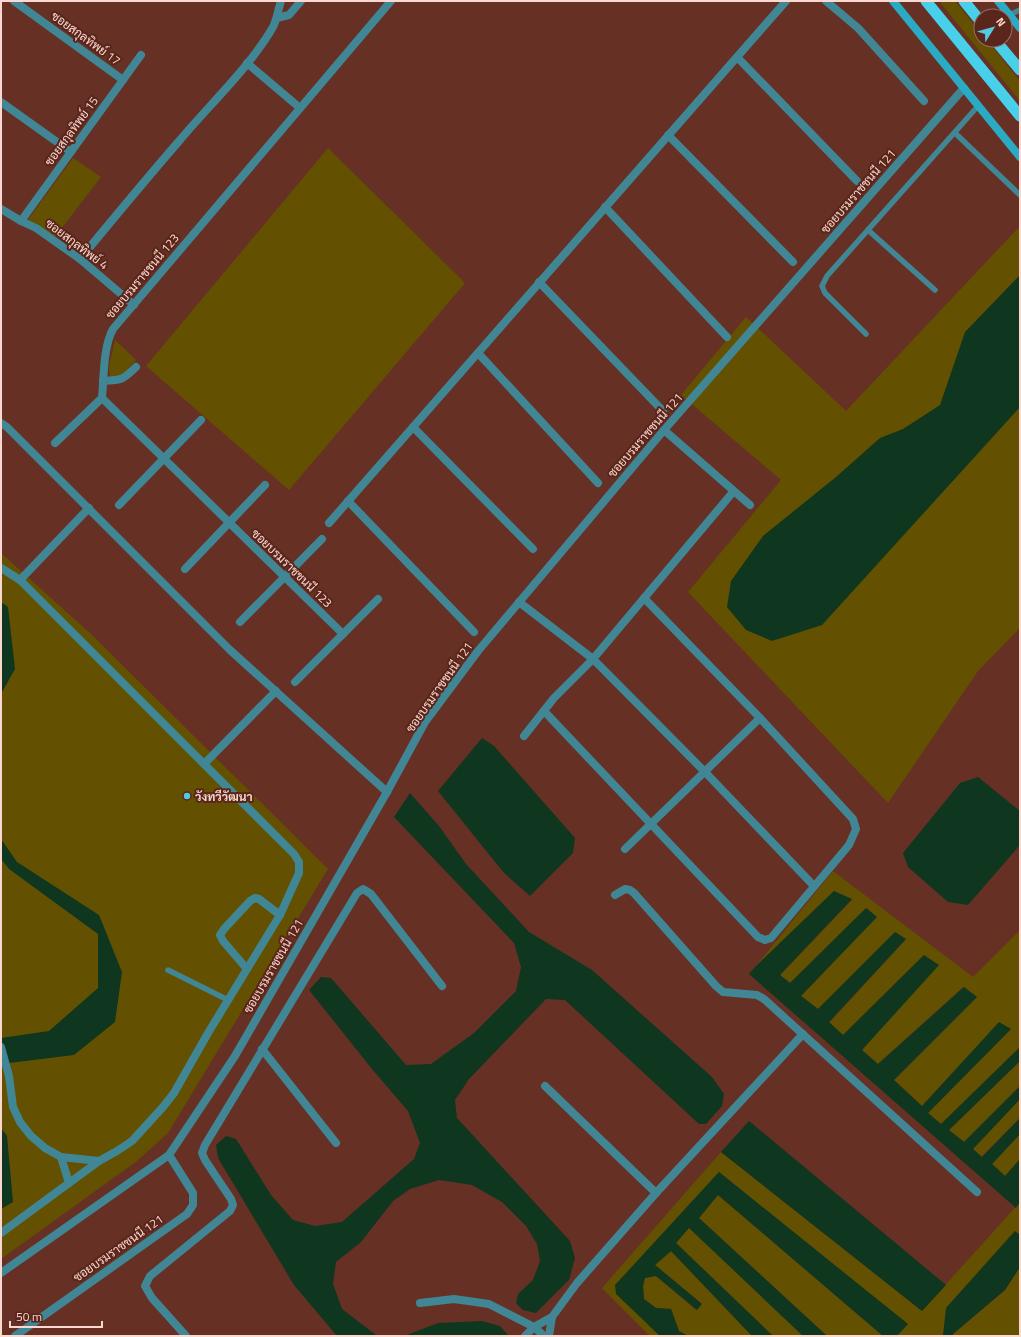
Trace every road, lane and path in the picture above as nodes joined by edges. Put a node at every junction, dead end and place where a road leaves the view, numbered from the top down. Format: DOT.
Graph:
graph roads {
  1 [pos="14,1"];
  2 [pos="281,1"];
  3 [pos="300,1"];
  4 [pos="391,1"];
  5 [pos="786,1"];
  6 [pos="826,1"];
  7 [pos="893,1"];
  8 [pos="926,1"];
  9 [pos="964,1"];
  10 [pos="973,12"];
  11 [pos="277,18"];
  12 [pos="1013,20"];
  13 [pos="1020,28"];
  14 [pos="1002,48"];
  15 [pos="141,54"];
  16 [pos="737,57"];
  17 [pos="247,63"];
  18 [pos="1020,70"];
  19 [pos="123,80"];
  20 [pos="964,88"];
  21 [pos="924,101"];
  22 [pos="1,102"];
  23 [pos="978,106"];
  24 [pos="300,108"];
  25 [pos="1020,116"];
  26 [pos="955,133"];
  27 [pos="668,136"];
  28 [pos="71,152"];
  29 [pos="1020,157"];
  30 [pos="857,181"];
  31 [pos="1020,195"];
  32 [pos="605,207"];
  33 [pos="1,209"];
  34 [pos="21,221"];
  35 [pos="868,230"];
  36 [pos="80,258"];
  37 [pos="793,262"];
  38 [pos="539,282"];
  39 [pos="935,290"];
  40 [pos="134,306"];
  41 [pos="866,334"];
  42 [pos="727,336"];
  43 [pos="478,353"];
  44 [pos="136,367"];
  45 [pos="103,381"];
  46 [pos="102,398"];
  47 [pos="663,411"];
  48 [pos="201,420"];
  49 [pos="1,423"];
  50 [pos="413,427"];
  51 [pos="664,430"];
  52 [pos="55,443"];
  53 [pos="164,458"];
  54 [pos="598,483"];
  55 [pos="265,485"];
  56 [pos="733,492"];
  57 [pos="348,501"];
  58 [pos="119,505"];
  59 [pos="750,505"];
  60 [pos="89,508"];
  61 [pos="229,523"];
  62 [pos="329,523"];
  63 [pos="322,539"];
  64 [pos="533,549"];
  65 [pos="1,568"];
  66 [pos="185,569"];
  67 [pos="284,577"];
  68 [pos="20,580"];
  69 [pos="644,598"];
  70 [pos="378,599"];
  71 [pos="519,602"];
  72 [pos="240,622"];
  73 [pos="474,632"];
  74 [pos="343,634"];
  75 [pos="593,659"];
  76 [pos="295,682"];
  77 [pos="276,691"];
  78 [pos="544,711"];
  79 [pos="760,718"];
  80 [pos="524,736"];
  81 [pos="204,764"];
  82 [pos="705,772"];
  83 [pos="387,792"];
  84 [pos="652,824"];
  85 [pos="625,849"];
  86 [pos="814,886"];
  87 [pos="615,895"];
  88 [pos="280,915"];
  89 [pos="247,969"];
  90 [pos="168,970"];
  91 [pos="442,986"];
  92 [pos="228,1000"];
  93 [pos="803,1034"];
  94 [pos="1,1047"];
  95 [pos="262,1049"];
  96 [pos="545,1086"];
  97 [pos="336,1143"];
  98 [pos="169,1155"];
  99 [pos="61,1157"];
  100 [pos="99,1161"];
  101 [pos="69,1183"];
  102 [pos="977,1192"];
  103 [pos="656,1193"];
  104 [pos="1,1233"];
  105 [pos="1,1273"];
  106 [pos="420,1303"];
  107 [pos="552,1317"];
  108 [pos="534,1327"];
  109 [pos="15,1336"];
  110 [pos="186,1336"];
  111 [pos="525,1336"];
  112 [pos="544,1336"];
  113 [pos="549,1336"];
  1 -- 19 [label="street, ซอยสกุลทิพย์ 17"];
  2 -- 11 [label="street"];
  3 -- 11 [label="street"];
  4 -- 24 [label="street, ซอยบรมราชชนนี 123"];
  5 -- 16 [label="street"];
  6 -- 21 [label="street"];
  7 -- 20 [label="main road"];
  8 -- 25 [label="highway"];
  9 -- 10 [label="highway"];
  11 -- 17 [label="street"];
  12 -- 13 [label="main road"];
  14 -- 18 [label="highway"];
  15 -- 19 [label="street, ซอยสกุลทิพย์ 15"];
  16 -- 27 [label="street"];
  16 -- 30 [label="street"];
  17 -- 24 [label="street"];
  17 -- 36 [label="street"];
  19 -- 28 [label="street, ซอยสกุลทิพย์ 15"];
  20 -- 23 [label="main road"];
  20 -- 51 [label="street, ซอยบรมราชชนนี 121"];
  22 -- 28 [label="street"];
  23 -- 26 [label="lane"];
  23 -- 29 [label="main road"];
  24 -- 40 [label="street, ซอยบรมราชชนนี 123"];
  26 -- 31 [label="lane"];
  26 -- 35 [label="lane"];
  27 -- 32 [label="street"];
  27 -- 37 [label="street"];
  28 -- 34 [label="street, ซอยสกุลทิพย์ 15"];
  32 -- 38 [label="street"];
  32 -- 42 [label="street"];
  33 -- 34 [label="street, ซอยสกุลทิพย์ 4"];
  34 -- 36 [label="street, ซอยสกุลทิพย์ 4"];
  35 -- 39 [label="lane"];
  35 -- 41 [label="lane"];
  36 -- 40 [label="street, ซอยสกุลทิพย์ 4"];
  38 -- 43 [label="street"];
  38 -- 47 [label="street"];
  40 -- 45 [label="street, ซอยบรมราชชนนี 123"];
  43 -- 50 [label="street"];
  43 -- 54 [label="street"];
  44 -- 45 [label="street"];
  45 -- 46 [label="street, ซอยบรมราชชนนี 123"];
  46 -- 52 [label="street"];
  46 -- 53 [label="street, ซอยบรมราชชนนี 123"];
  48 -- 53 [label="street"];
  49 -- 60 [label="street"];
  50 -- 57 [label="street"];
  50 -- 64 [label="street"];
  51 -- 56 [label="street"];
  51 -- 71 [label="street, ซอยบรมราชชนนี 121"];
  53 -- 58 [label="street"];
  53 -- 61 [label="street, ซอยบรมราชชนนี 123"];
  55 -- 61 [label="street"];
  56 -- 59 [label="street"];
  56 -- 69 [label="street"];
  57 -- 62 [label="street"];
  57 -- 73 [label="street"];
  60 -- 68 [label="street"];
  60 -- 77 [label="street"];
  61 -- 66 [label="street"];
  61 -- 67 [label="street, ซอยบรมราชชนนี 123"];
  63 -- 67 [label="street"];
  65 -- 68 [label="street"];
  67 -- 72 [label="street"];
  67 -- 74 [label="street, ซอยบรมราชชนนี 123"];
  68 -- 81 [label="street"];
  69 -- 75 [label="street"];
  69 -- 79 [label="street"];
  70 -- 74 [label="street"];
  71 -- 75 [label="street"];
  71 -- 83 [label="street, ซอยบรมราชชนนี 121"];
  74 -- 76 [label="street"];
  75 -- 78 [label="street"];
  75 -- 82 [label="street"];
  77 -- 81 [label="street"];
  77 -- 83 [label="street"];
  78 -- 80 [label="street"];
  78 -- 84 [label="street"];
  79 -- 82 [label="street"];
  79 -- 86 [label="street"];
  81 -- 88 [label="street"];
  82 -- 84 [label="street"];
  82 -- 86 [label="street"];
  83 -- 98 [label="street, ซอยบรมราชชนนี 121"];
  84 -- 85 [label="street"];
  84 -- 86 [label="street"];
  87 -- 93 [label="street"];
  88 -- 89 [label="street"];
  88 -- 89 [label="street"];
  89 -- 92 [label="street"];
  90 -- 92 [label="lane"];
  91 -- 95 [label="street"];
  92 -- 100 [label="street"];
  93 -- 102 [label="street"];
  93 -- 103 [label="street"];
  94 -- 99 [label="street"];
  95 -- 97 [label="street"];
  95 -- 110 [label="street"];
  96 -- 103 [label="street"];
  98 -- 105 [label="street"];
  98 -- 109 [label="street, ซอยบรมราชชนนี 121"];
  99 -- 100 [label="street"];
  99 -- 101 [label="street"];
  100 -- 101 [label="street"];
  101 -- 104 [label="street"];
  103 -- 107 [label="street"];
  106 -- 108 [label="street"];
  107 -- 108 [label="street"];
  107 -- 113 [label="street"];
  108 -- 111 [label="street"];
  108 -- 112 [label="street"];
}
